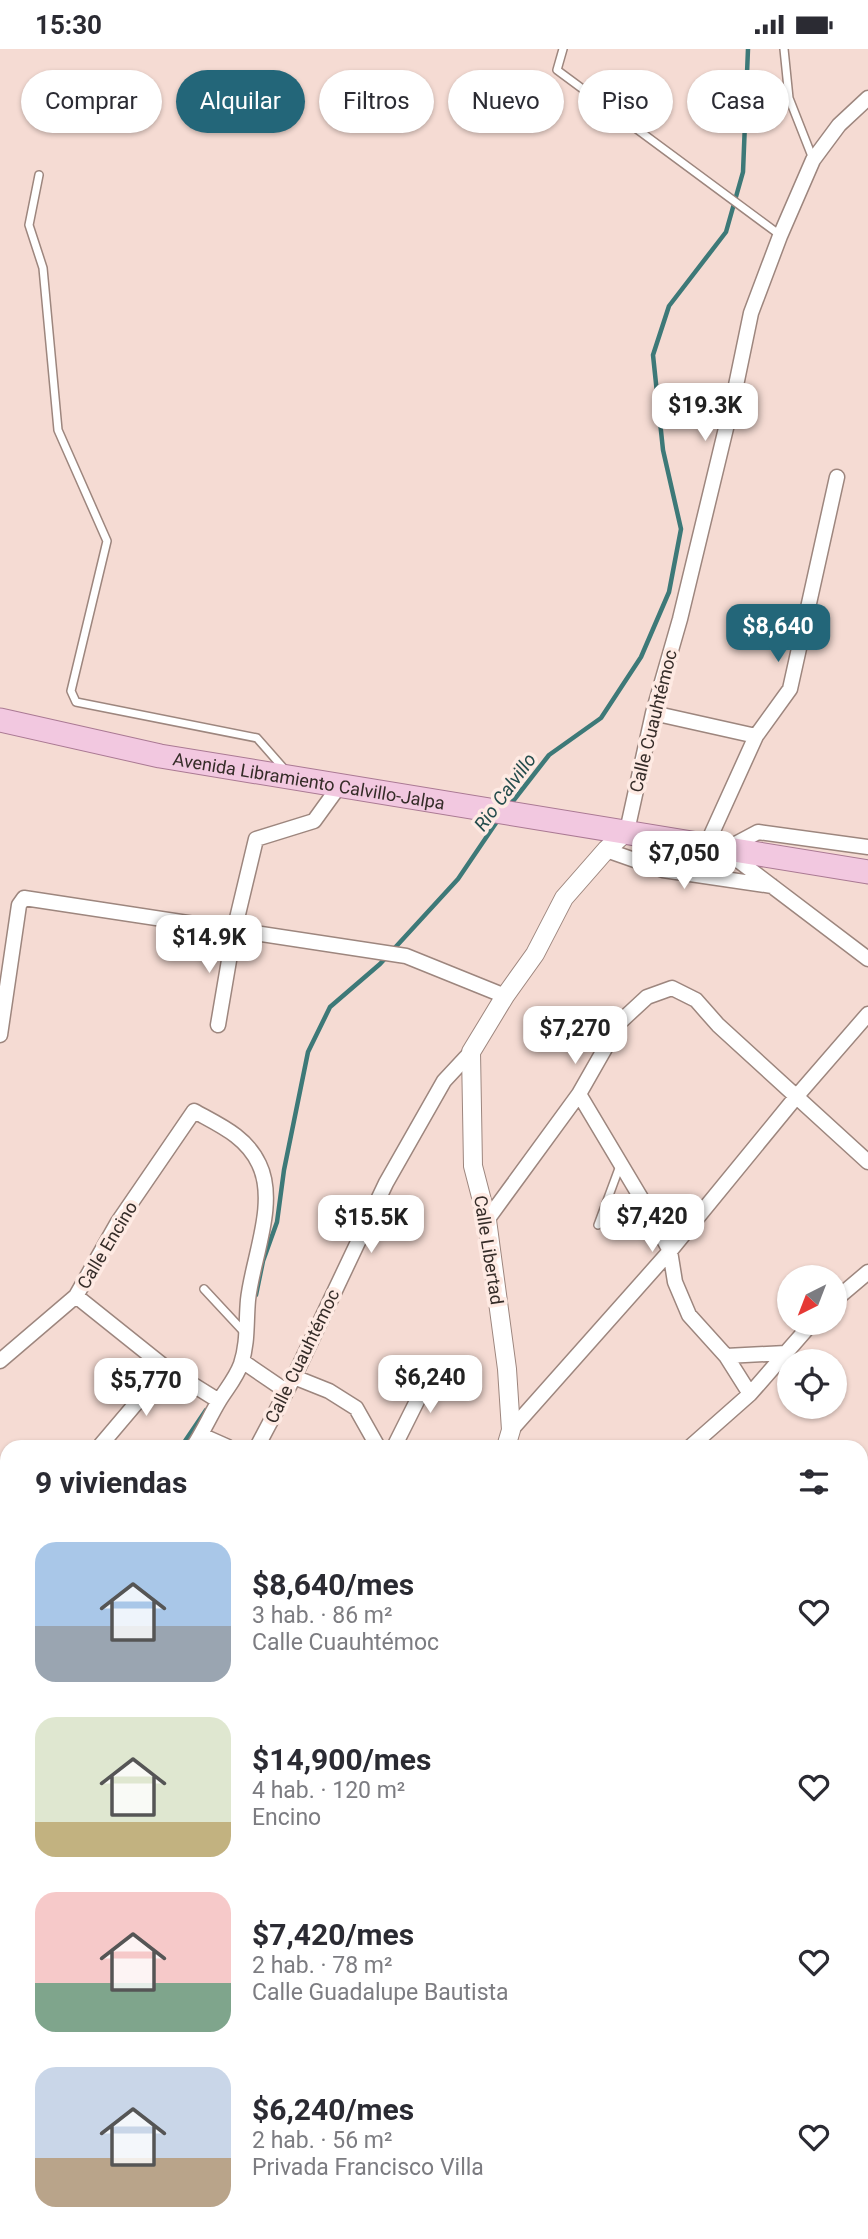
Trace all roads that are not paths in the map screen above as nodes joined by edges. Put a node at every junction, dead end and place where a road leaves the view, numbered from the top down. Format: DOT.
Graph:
graph roads {
  1 [pos="563,49"];
  2 [pos="784,49"];
  3 [pos="868,97"];
  4 [pos="813,160"];
  5 [pos="39,176"];
  6 [pos="780,236"];
  7 [pos="837,477"];
  8 [pos="653,713"];
  9 [pos="0,720"];
  10 [pos="756,736"];
  11 [pos="291,777"];
  12 [pos="341,785"];
  13 [pos="627,831"];
  14 [pos="719,846"];
  15 [pos="868,846"];
  16 [pos="606,850"];
  17 [pos="868,872"];
  18 [pos="773,886"];
  19 [pos="234,931"];
  20 [pos="868,959"];
  21 [pos="505,996"];
  22 [pos="868,1014"];
  23 [pos="218,1025"];
  24 [pos="0,1035"];
  25 [pos="471,1052"];
  26 [pos="579,1094"];
  27 [pos="796,1097"];
  28 [pos="868,1162"];
  29 [pos="621,1163"];
  30 [pos="487,1220"];
  31 [pos="598,1225"];
  32 [pos="670,1251"];
  33 [pos="868,1272"];
  34 [pos="204,1289"];
  35 [pos="847,1290"];
  36 [pos="76,1296"];
  37 [pos="247,1335"];
  38 [pos="802,1335"];
  39 [pos="789,1349"];
  40 [pos="777,1353"];
  41 [pos="726,1356"];
  42 [pos="0,1361"];
  43 [pos="242,1361"];
  44 [pos="777,1363"];
  45 [pos="166,1367"];
  46 [pos="429,1367"];
  47 [pos="294,1377"];
  48 [pos="286,1391"];
  49 [pos="750,1394"];
  50 [pos="219,1401"];
  51 [pos="509,1439"];
  52 [pos="105,1440"];
  53 [pos="198,1440"];
  54 [pos="261,1440"];
  55 [pos="374,1440"];
  56 [pos="398,1440"];
  57 [pos="698,1440"];
  1 -- 6 [label="lane"];
  2 -- 4 [label="lane"];
  3 -- 4 [label="street, Calle Cuauhtémoc"];
  4 -- 6 [label="street, Calle Cuauhtémoc"];
  5 -- 11 [label="lane"];
  6 -- 8 [label="street, Calle Cuauhtémoc"];
  7 -- 10 [label="street"];
  8 -- 10 [label="street"];
  8 -- 13 [label="street, Calle Cuauhtémoc"];
  9 -- 11 [label="main road, Avenida Libramiento Calvillo-Jalpa"];
  10 -- 14 [label="street"];
  11 -- 12 [label="main road, Avenida Libramiento Calvillo-Jalpa"];
  12 -- 13 [label="main road, Avenida Libramiento Calvillo-Jalpa"];
  12 -- 19 [label="street"];
  13 -- 14 [label="main road, Avenida Libramiento Calvillo-Jalpa"];
  13 -- 16 [label="street, Calle Cuauhtémoc"];
  14 -- 15 [label="street"];
  14 -- 17 [label="main road, Avenida Libramiento Calvillo-Jalpa"];
  14 -- 18 [label="street"];
  16 -- 18 [label="street"];
  16 -- 21 [label="street, Calle Cuauhtémoc"];
  18 -- 20 [label="street"];
  19 -- 21 [label="street"];
  19 -- 23 [label="street"];
  19 -- 24 [label="street"];
  21 -- 25 [label="street, Calle Cuauhtémoc"];
  22 -- 27 [label="street"];
  25 -- 30 [label="street, Calle Libertad"];
  25 -- 47 [label="street, Calle Cuauhtémoc"];
  26 -- 27 [label="street"];
  26 -- 29 [label="street"];
  26 -- 30 [label="street"];
  27 -- 28 [label="street"];
  27 -- 32 [label="street"];
  29 -- 31 [label="lane"];
  29 -- 32 [label="street"];
  30 -- 51 [label="street, Calle Libertad"];
  32 -- 41 [label="street"];
  32 -- 51 [label="street"];
  33 -- 35 [label="street"];
  34 -- 37 [label="lane"];
  36 -- 37 [label="street, Calle Encino"];
  36 -- 42 [label="street, Calle Encino"];
  36 -- 45 [label="street"];
  37 -- 43 [label="street"];
  38 -- 39 [label="street"];
  40 -- 41 [label="street"];
  41 -- 49 [label="street"];
  43 -- 48 [label="street"];
  43 -- 50 [label="street"];
  44 -- 49 [label="street"];
  45 -- 50 [label="street"];
  45 -- 52 [label="street"];
  46 -- 56 [label="street"];
  47 -- 48 [label="street, Calle Cuauhtémoc"];
  47 -- 55 [label="street"];
  48 -- 54 [label="street, Calle Cuauhtémoc"];
  49 -- 57 [label="street"];
  50 -- 53 [label="street"];
}
